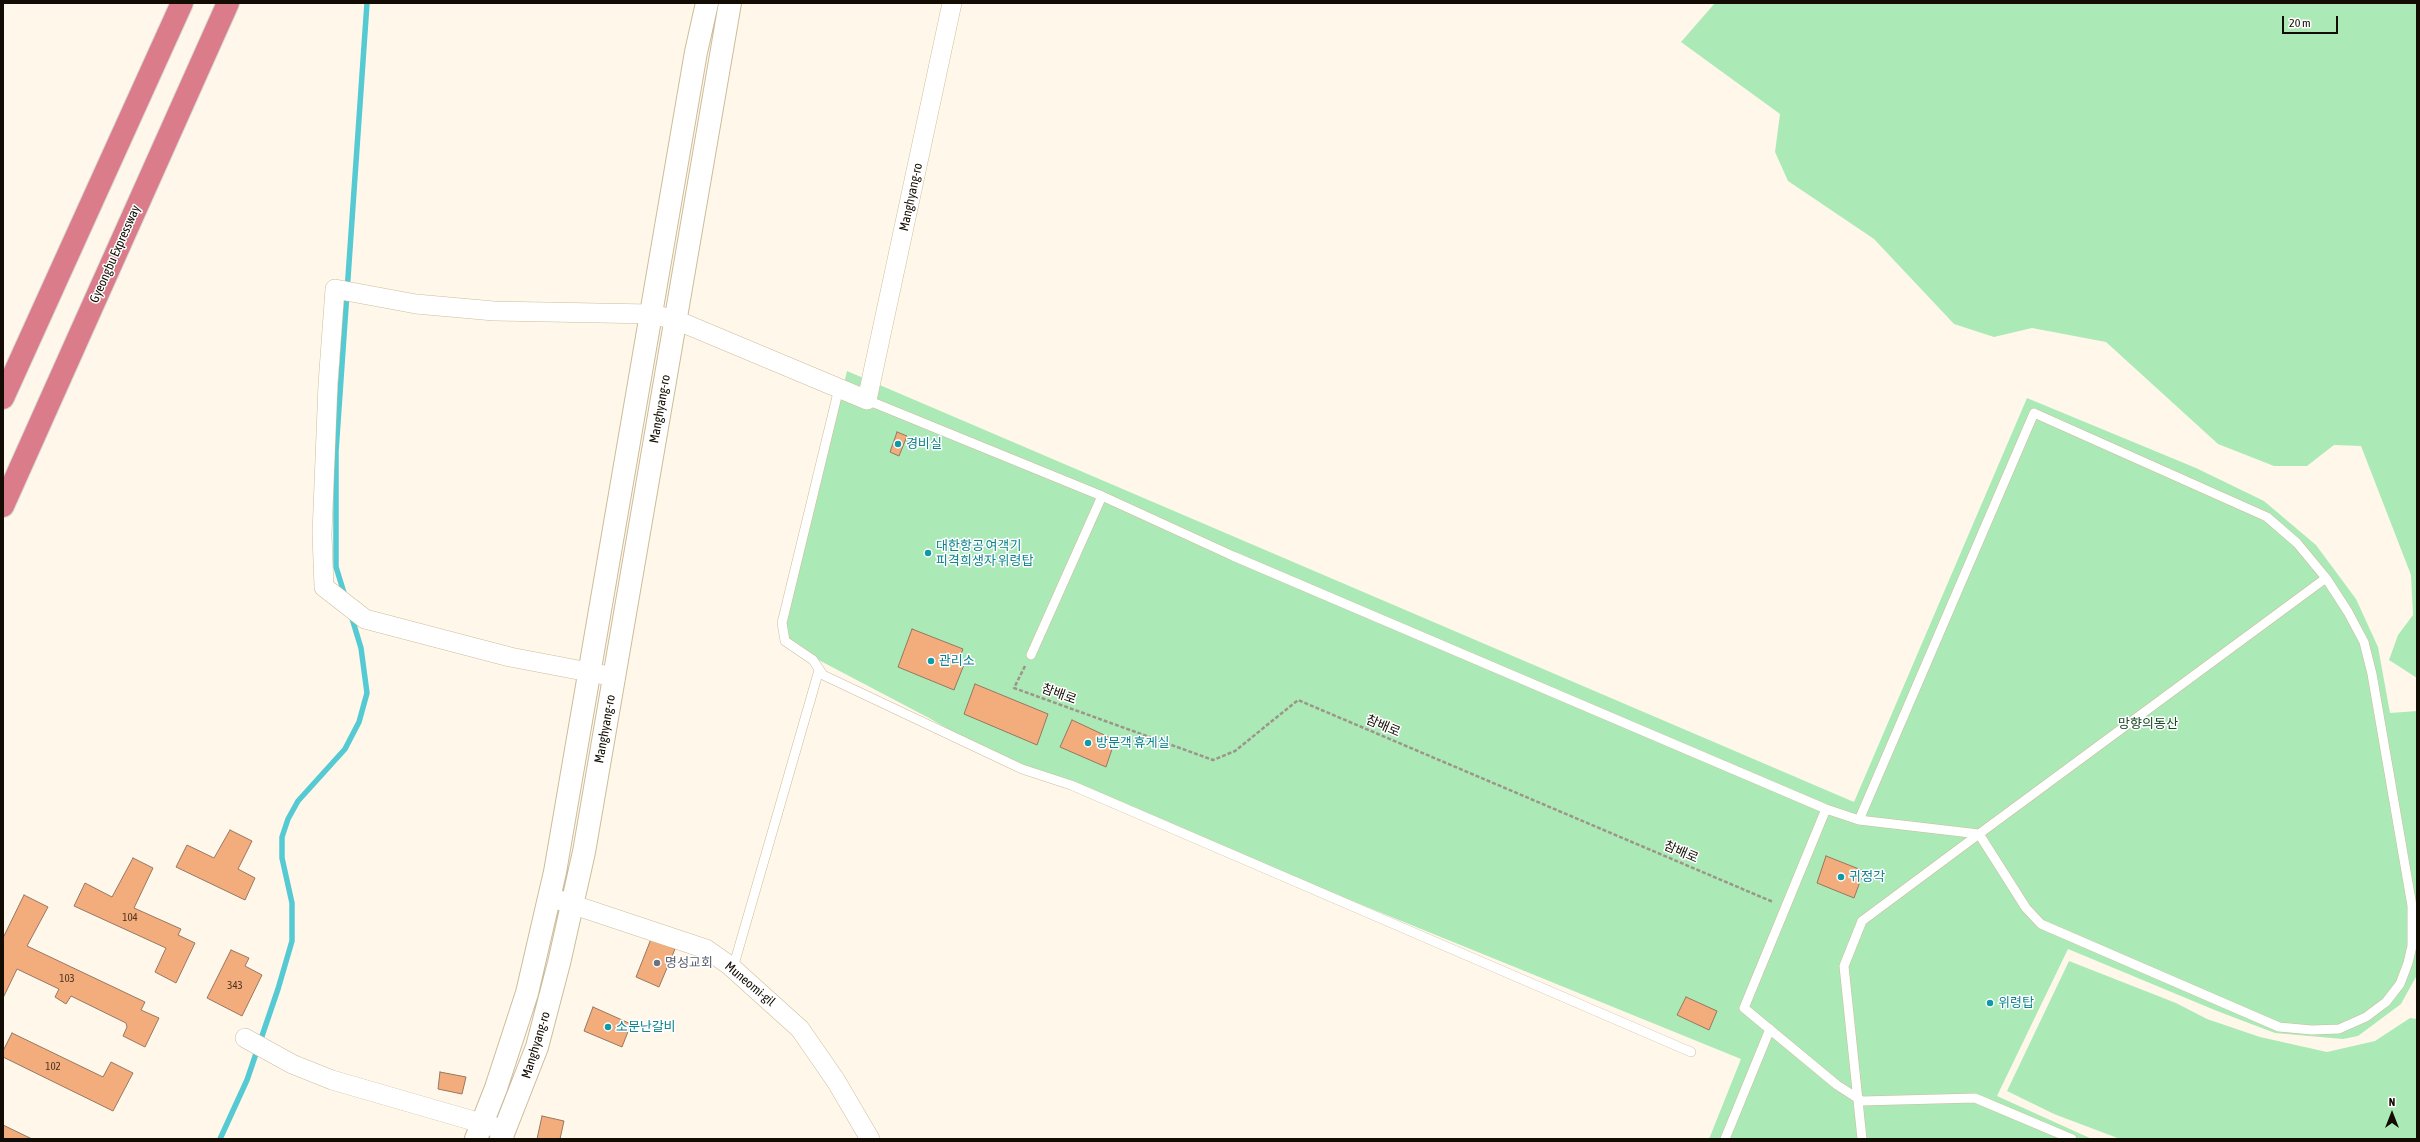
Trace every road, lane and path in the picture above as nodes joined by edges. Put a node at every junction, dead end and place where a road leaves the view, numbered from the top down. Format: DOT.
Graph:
graph roads {
  1 [pos="182,3"];
  2 [pos="228,3"];
  3 [pos="707,3"];
  4 [pos="730,3"];
  5 [pos="952,3"];
  6 [pos="651,314"];
  7 [pos="676,320"];
  8 [pos="839,388"];
  9 [pos="3,398"];
  10 [pos="868,400"];
  11 [pos="1102,496"];
  12 [pos="3,506"];
  13 [pos="2326,578"];
  14 [pos="1031,655"];
  15 [pos="819,670"];
  16 [pos="589,673"];
  17 [pos="615,677"];
  18 [pos="1826,809"];
  19 [pos="1859,820"];
  20 [pos="1979,834"];
  21 [pos="550,897"];
  22 [pos="572,903"];
  23 [pos="1786,907"];
  24 [pos="733,968"];
  25 [pos="1770,1029"];
  26 [pos="246,1038"];
  27 [pos="1692,1052"];
  28 [pos="1857,1098"];
  29 [pos="479,1132"];
  30 [pos="503,1135"];
  31 [pos="870,1139"];
  32 [pos="1725,1139"];
  33 [pos="1862,1139"];
  34 [pos="2072,1139"];
  1 -- 9 [label="highway"];
  2 -- 12 [label="highway, Gyeongbu Expressway"];
  3 -- 6 [label="main road, Manghyang-ro"];
  4 -- 7 [label="main road, Manghyang-ro"];
  5 -- 10 [label="street, Manghyang-ro"];
  6 -- 7 [label="street"];
  6 -- 16 [label="main road, Manghyang-ro"];
  6 -- 16 [label="street"];
  7 -- 8 [label="street"];
  7 -- 17 [label="main road, Manghyang-ro"];
  8 -- 10 [label="street"];
  8 -- 15 [label="lane"];
  10 -- 11 [label="lane"];
  11 -- 14 [label="lane"];
  11 -- 18 [label="lane"];
  13 -- 19 [label="lane"];
  13 -- 20 [label="lane"];
  13 -- 20 [label="lane"];
  14 -- 23 [label="path, 참배로"];
  15 -- 24 [label="lane"];
  15 -- 27 [label="lane"];
  16 -- 17 [label="street"];
  16 -- 21 [label="main road, Manghyang-ro"];
  17 -- 22 [label="main road, Manghyang-ro"];
  18 -- 19 [label="lane"];
  18 -- 23 [label="lane"];
  19 -- 20 [label="lane"];
  20 -- 28 [label="lane"];
  21 -- 22 [label="street, Muneomi-gil"];
  21 -- 29 [label="main road, Manghyang-ro"];
  22 -- 24 [label="street, Muneomi-gil"];
  22 -- 30 [label="main road, Manghyang-ro"];
  23 -- 25 [label="lane"];
  24 -- 31 [label="street, Muneomi-gil"];
  25 -- 28 [label="lane"];
  25 -- 32 [label="lane"];
  26 -- 29 [label="street, Manghyang-ro"];
  28 -- 33 [label="lane"];
  28 -- 34 [label="lane"];
  29 -- 30 [label="street, Manghyang-ro"];
}
